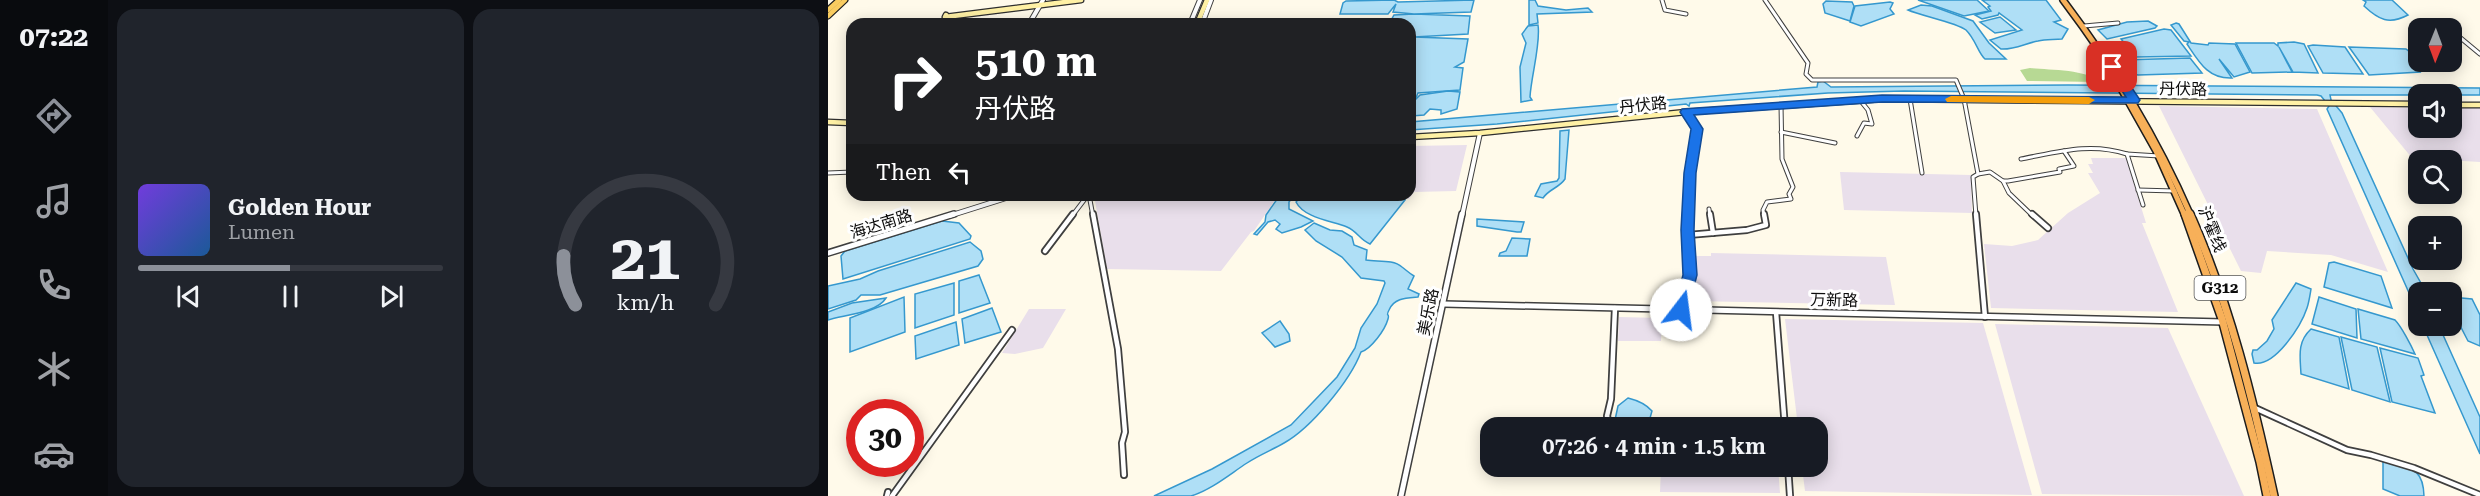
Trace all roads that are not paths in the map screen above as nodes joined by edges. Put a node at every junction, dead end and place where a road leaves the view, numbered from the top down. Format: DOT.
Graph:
graph roads {
  1 [pos="839,0"];
  2 [pos="845,0"];
  3 [pos="1068,0"];
  4 [pos="1081,0"];
  5 [pos="1205,0"];
  6 [pos="1662,0"];
  7 [pos="1766,0"];
  8 [pos="2061,0"];
  9 [pos="1041,4"];
  10 [pos="828,10"];
  11 [pos="1686,14"];
  12 [pos="828,16"];
  13 [pos="1033,18"];
  14 [pos="1198,18"];
  15 [pos="2118,22"];
  16 [pos="2084,26"];
  17 [pos="2462,39"];
  18 [pos="2480,54"];
  19 [pos="2121,84"];
  20 [pos="2129,97"];
  21 [pos="1963,98"];
  22 [pos="1910,99"];
  23 [pos="1860,100"];
  24 [pos="2322,104"];
  25 [pos="2341,104"];
  26 [pos="2408,104"];
  27 [pos="1781,105"];
  28 [pos="2462,105"];
  29 [pos="2480,105"];
  30 [pos="1686,112"];
  31 [pos="828,122"];
  32 [pos="846,123"];
  33 [pos="1781,132"];
  34 [pos="1480,133"];
  35 [pos="1416,136"];
  36 [pos="1857,136"];
  37 [pos="1835,143"];
  38 [pos="2064,151"];
  39 [pos="2127,154"];
  40 [pos="2162,156"];
  41 [pos="2021,159"];
  42 [pos="846,172"];
  43 [pos="828,173"];
  44 [pos="1922,173"];
  45 [pos="1978,174"];
  46 [pos="2003,181"];
  47 [pos="2138,190"];
  48 [pos="2176,191"];
  49 [pos="996,201"];
  50 [pos="1084,201"];
  51 [pos="1090,201"];
  52 [pos="2143,205"];
  53 [pos="1709,209"];
  54 [pos="2048,228"];
  55 [pos="1713,233"];
  56 [pos="1688,235"];
  57 [pos="1045,251"];
  58 [pos="828,254"];
  59 [pos="1443,304"];
  60 [pos="1615,308"];
  61 [pos="1681,310"];
  62 [pos="1776,312"];
  63 [pos="1985,317"];
  64 [pos="2224,322"];
  65 [pos="1012,330"];
  66 [pos="2255,408"];
  67 [pos="1608,417"];
  68 [pos="1784,417"];
  69 [pos="1124,474"];
  70 [pos="1789,477"];
  71 [pos="889,495"];
  72 [pos="2480,495"];
  73 [pos="1401,496"];
  74 [pos="1790,496"];
  75 [pos="2266,496"];
  76 [pos="2274,496"];
  1 -- 10 [label="main road"];
  2 -- 12 [label="main road"];
  3 -- 9 [label="main road"];
  4 -- 9 [label="main road"];
  5 -- 14 [label="main road"];
  6 -- 11 [label="street"];
  7 -- 21 [label="street"];
  8 -- 16 [label="highway, 沪霍线 / G312"];
  8 -- 19 [label="highway, 沪霍线 / G312"];
  9 -- 9 [label="main road"];
  9 -- 13 [label="street"];
  15 -- 16 [label="street"];
  16 -- 19 [label="highway, 沪霍线 / G312"];
  17 -- 18 [label="street"];
  19 -- 20 [label="highway, 沪霍线 / G312"];
  20 -- 21 [label="main road, 丹伏路"];
  20 -- 24 [label="main road, 丹伏路"];
  20 -- 40 [label="highway, 沪霍线 / G312"];
  21 -- 22 [label="main road, 丹伏路"];
  21 -- 45 [label="street"];
  22 -- 23 [label="main road, 丹伏路"];
  22 -- 44 [label="street"];
  23 -- 27 [label="main road, 丹伏路"];
  23 -- 36 [label="street"];
  24 -- 25 [label="main road, 丹伏路"];
  25 -- 26 [label="main road, 丹伏路"];
  27 -- 30 [label="main road, 丹伏路"];
  27 -- 33 [label="street"];
  28 -- 29 [label="main road"];
  30 -- 34 [label="main road, 丹伏路"];
  30 -- 56 [label="street"];
  31 -- 32 [label="main road"];
  33 -- 37 [label="street"];
  33 -- 55 [label="street"];
  34 -- 35 [label="main road, 丹伏路"];
  34 -- 59 [label="street, 美乐路"];
  38 -- 39 [label="street"];
  38 -- 41 [label="street"];
  38 -- 46 [label="street"];
  39 -- 40 [label="street"];
  39 -- 47 [label="street"];
  40 -- 48 [label="highway, 沪霍线 / G312"];
  40 -- 66 [label="highway, 沪霍线 / G312"];
  42 -- 43 [label="street"];
  45 -- 46 [label="street"];
  45 -- 63 [label="street"];
  46 -- 54 [label="street"];
  47 -- 48 [label="street"];
  47 -- 52 [label="street"];
  48 -- 64 [label="highway, 沪霍线 / G312"];
  49 -- 58 [label="street, 海达南路"];
  50 -- 57 [label="street"];
  51 -- 69 [label="street"];
  53 -- 55 [label="street"];
  55 -- 56 [label="street"];
  56 -- 61 [label="street"];
  59 -- 60 [label="street, 万新路"];
  59 -- 73 [label="street, 美乐路"];
  60 -- 61 [label="street, 万新路"];
  60 -- 67 [label="street"];
  61 -- 62 [label="street, 万新路"];
  62 -- 63 [label="street, 万新路"];
  62 -- 68 [label="street"];
  63 -- 64 [label="street, 万新路"];
  64 -- 75 [label="highway, 沪霍线 / G312"];
  65 -- 71 [label="street"];
  66 -- 72 [label="street"];
  66 -- 76 [label="highway, 沪霍线 / G312"];
  70 -- 74 [label="street"];
}
